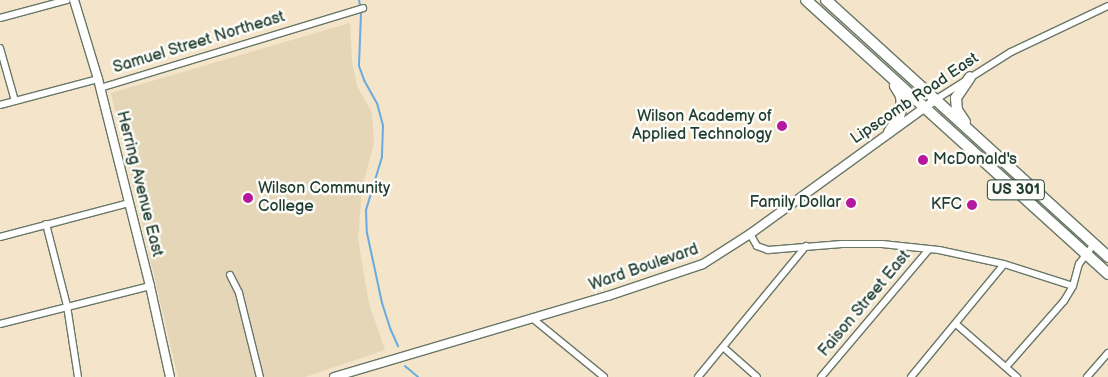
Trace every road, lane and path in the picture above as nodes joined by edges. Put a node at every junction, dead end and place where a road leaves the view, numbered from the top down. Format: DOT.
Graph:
graph roads {
  1 [pos="67,0"];
  2 [pos="74,0"];
  3 [pos="806,0"];
  4 [pos="826,0"];
  5 [pos="1108,6"];
  6 [pos="363,8"];
  7 [pos="0,18"];
  8 [pos="0,48"];
  9 [pos="970,77"];
  10 [pos="891,78"];
  11 [pos="98,79"];
  12 [pos="100,88"];
  13 [pos="934,100"];
  14 [pos="16,101"];
  15 [pos="0,105"];
  16 [pos="923,107"];
  17 [pos="889,132"];
  18 [pos="972,134"];
  19 [pos="129,203"];
  20 [pos="46,224"];
  21 [pos="750,234"];
  22 [pos="0,237"];
  23 [pos="1094,244"];
  24 [pos="806,246"];
  25 [pos="930,249"];
  26 [pos="1085,253"];
  27 [pos="1108,257"];
  28 [pos="1004,264"];
  29 [pos="1108,274"];
  30 [pos="230,275"];
  31 [pos="150,286"];
  32 [pos="1073,286"];
  33 [pos="67,306"];
  34 [pos="532,318"];
  35 [pos="0,324"];
  36 [pos="956,324"];
  37 [pos="723,347"];
  38 [pos="1108,353"];
  39 [pos="1006,367"];
  40 [pos="596,375"];
  41 [pos="78,377"];
  42 [pos="170,377"];
  43 [pos="260,377"];
  44 [pos="334,377"];
  45 [pos="604,377"];
  46 [pos="698,377"];
  47 [pos="757,377"];
  48 [pos="821,377"];
  49 [pos="912,377"];
  50 [pos="1017,377"];
  51 [pos="1088,377"];
  1 -- 7 [label="street"];
  2 -- 11 [label="main road, Herring Avenue East"];
  3 -- 10 [label="highway, US 301"];
  4 -- 13 [label="highway, US 301"];
  5 -- 9 [label="street, Lipscomb Road East"];
  6 -- 12 [label="street, Samuel Street Northeast"];
  8 -- 14 [label="street"];
  9 -- 13 [label="street, Lipscomb Road East"];
  9 -- 18 [label="highway"];
  10 -- 16 [label="highway, US 301"];
  10 -- 17 [label="highway"];
  11 -- 12 [label="main road, Herring Avenue East"];
  11 -- 14 [label="street, Samuel Street Northeast"];
  12 -- 19 [label="main road, Herring Avenue East"];
  13 -- 16 [label="main road, Lipscomb Road East"];
  13 -- 18 [label="highway, US 301"];
  14 -- 15 [label="street, Samuel Street Northeast"];
  16 -- 17 [label="main road, Lipscomb Road East"];
  16 -- 26 [label="highway, US 301"];
  17 -- 21 [label="main road, Lipscomb Road East"];
  18 -- 23 [label="highway, US 301"];
  19 -- 20 [label="street"];
  19 -- 31 [label="main road, Herring Avenue East"];
  20 -- 22 [label="street"];
  20 -- 33 [label="street"];
  21 -- 24 [label="street"];
  21 -- 34 [label="main road, Ward Boulevard"];
  23 -- 26 [label="street"];
  23 -- 27 [label="highway, US 301"];
  24 -- 25 [label="street"];
  24 -- 37 [label="street"];
  25 -- 28 [label="street"];
  25 -- 48 [label="street, Faison Street East"];
  26 -- 29 [label="highway, US 301"];
  26 -- 32 [label="street"];
  28 -- 32 [label="street"];
  28 -- 36 [label="street"];
  30 -- 43 [label="street"];
  31 -- 33 [label="street"];
  31 -- 42 [label="main road, Herring Avenue East"];
  32 -- 39 [label="street"];
  33 -- 35 [label="street"];
  33 -- 41 [label="street"];
  34 -- 40 [label="street"];
  34 -- 44 [label="main road, Ward Boulevard"];
  36 -- 39 [label="street"];
  36 -- 49 [label="street"];
  37 -- 46 [label="street"];
  37 -- 47 [label="street"];
  38 -- 51 [label="street"];
  39 -- 50 [label="street"];
  40 -- 45 [label="street"];
}
